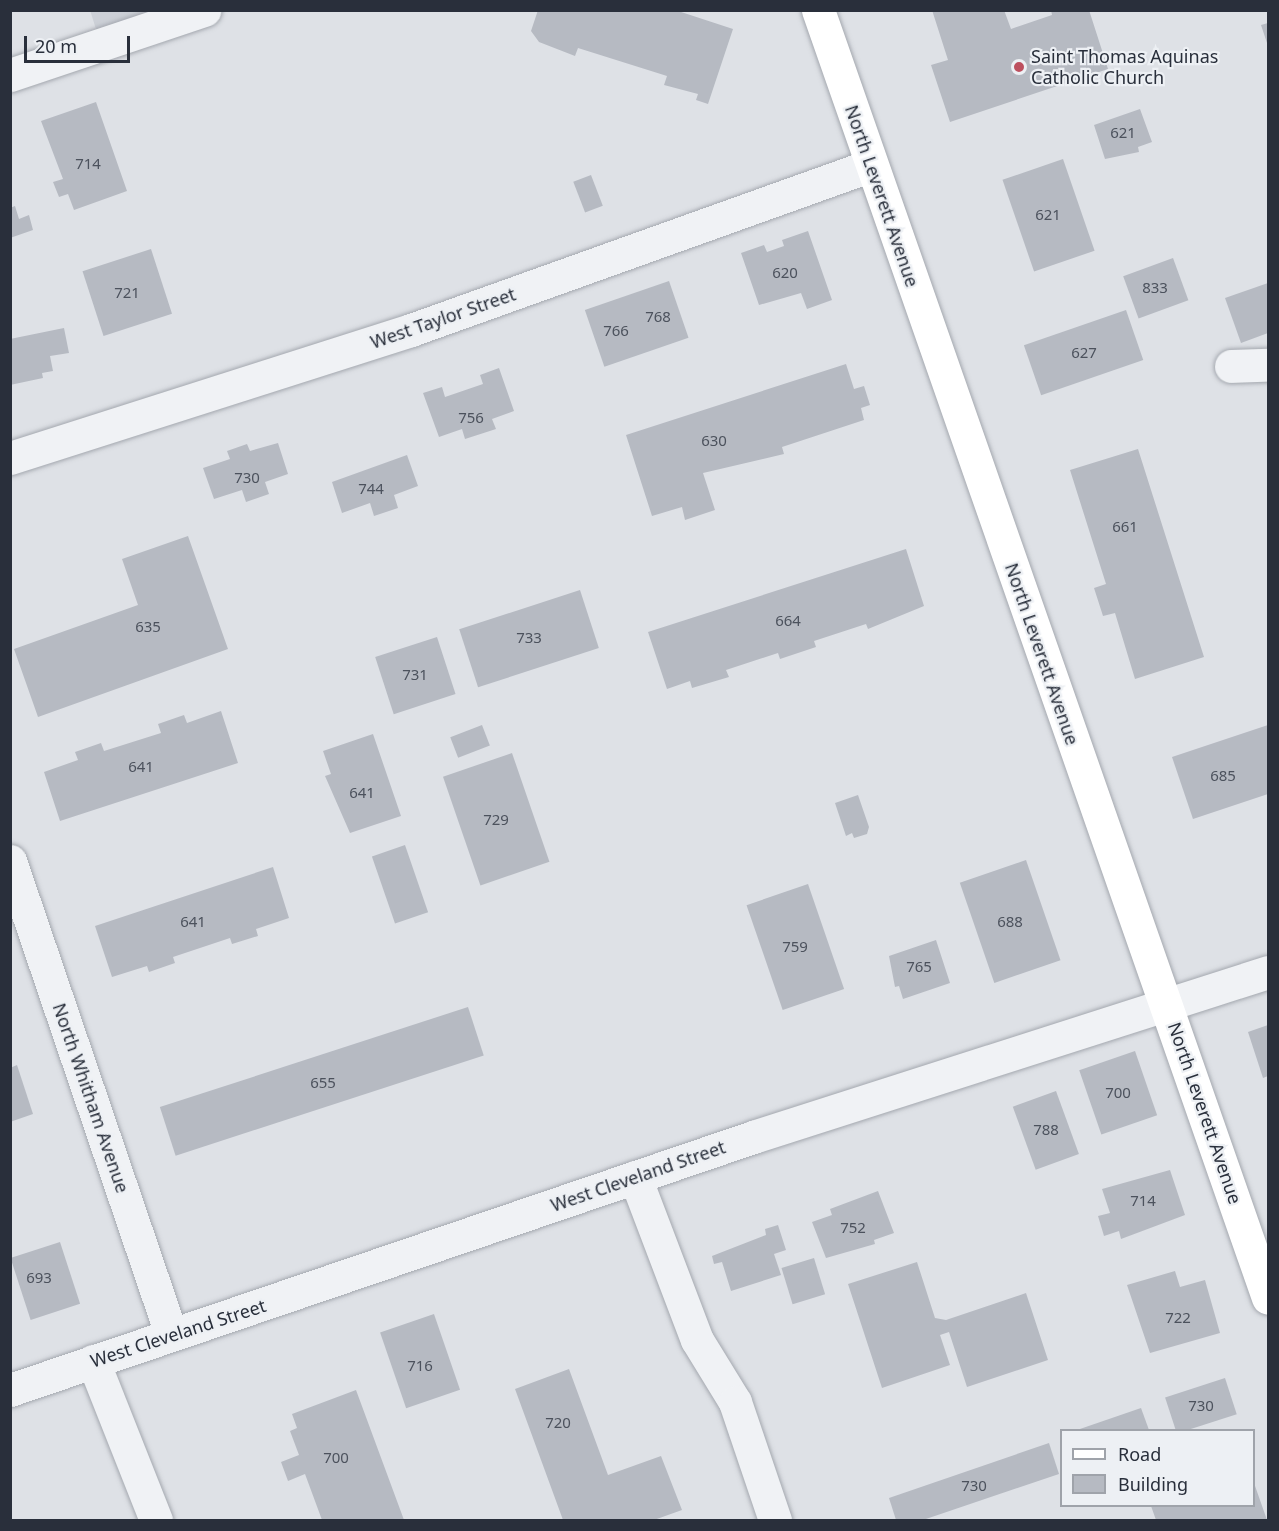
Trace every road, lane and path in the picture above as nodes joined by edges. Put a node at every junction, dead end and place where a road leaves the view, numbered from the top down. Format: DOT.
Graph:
graph roads {
  1 [pos="204,10"];
  2 [pos="818,10"];
  3 [pos="10,75"];
  4 [pos="871,165"];
  5 [pos="1269,365"];
  6 [pos="1231,366"];
  7 [pos="10,458"];
  8 [pos="10,861"];
  9 [pos="1269,972"];
  10 [pos="1167,1005"];
  11 [pos="635,1177"];
  12 [pos="1269,1298"];
  13 [pos="171,1334"];
  14 [pos="93,1361"];
  15 [pos="10,1390"];
  16 [pos="156,1521"];
  17 [pos="775,1521"];
  1 -- 3 [label="street"];
  2 -- 4 [label="street, North Leverett Avenue"];
  4 -- 7 [label="street, West Taylor Street"];
  4 -- 10 [label="street, North Leverett Avenue"];
  5 -- 6 [label="street"];
  8 -- 13 [label="street, North Whitham Avenue"];
  9 -- 10 [label="street, West Cleveland Street"];
  10 -- 11 [label="street, West Cleveland Street"];
  10 -- 12 [label="street, North Leverett Avenue"];
  11 -- 13 [label="street, West Cleveland Street"];
  11 -- 17 [label="street"];
  13 -- 14 [label="street, West Cleveland Street"];
  14 -- 15 [label="street, West Cleveland Street"];
  14 -- 16 [label="street"];
}
